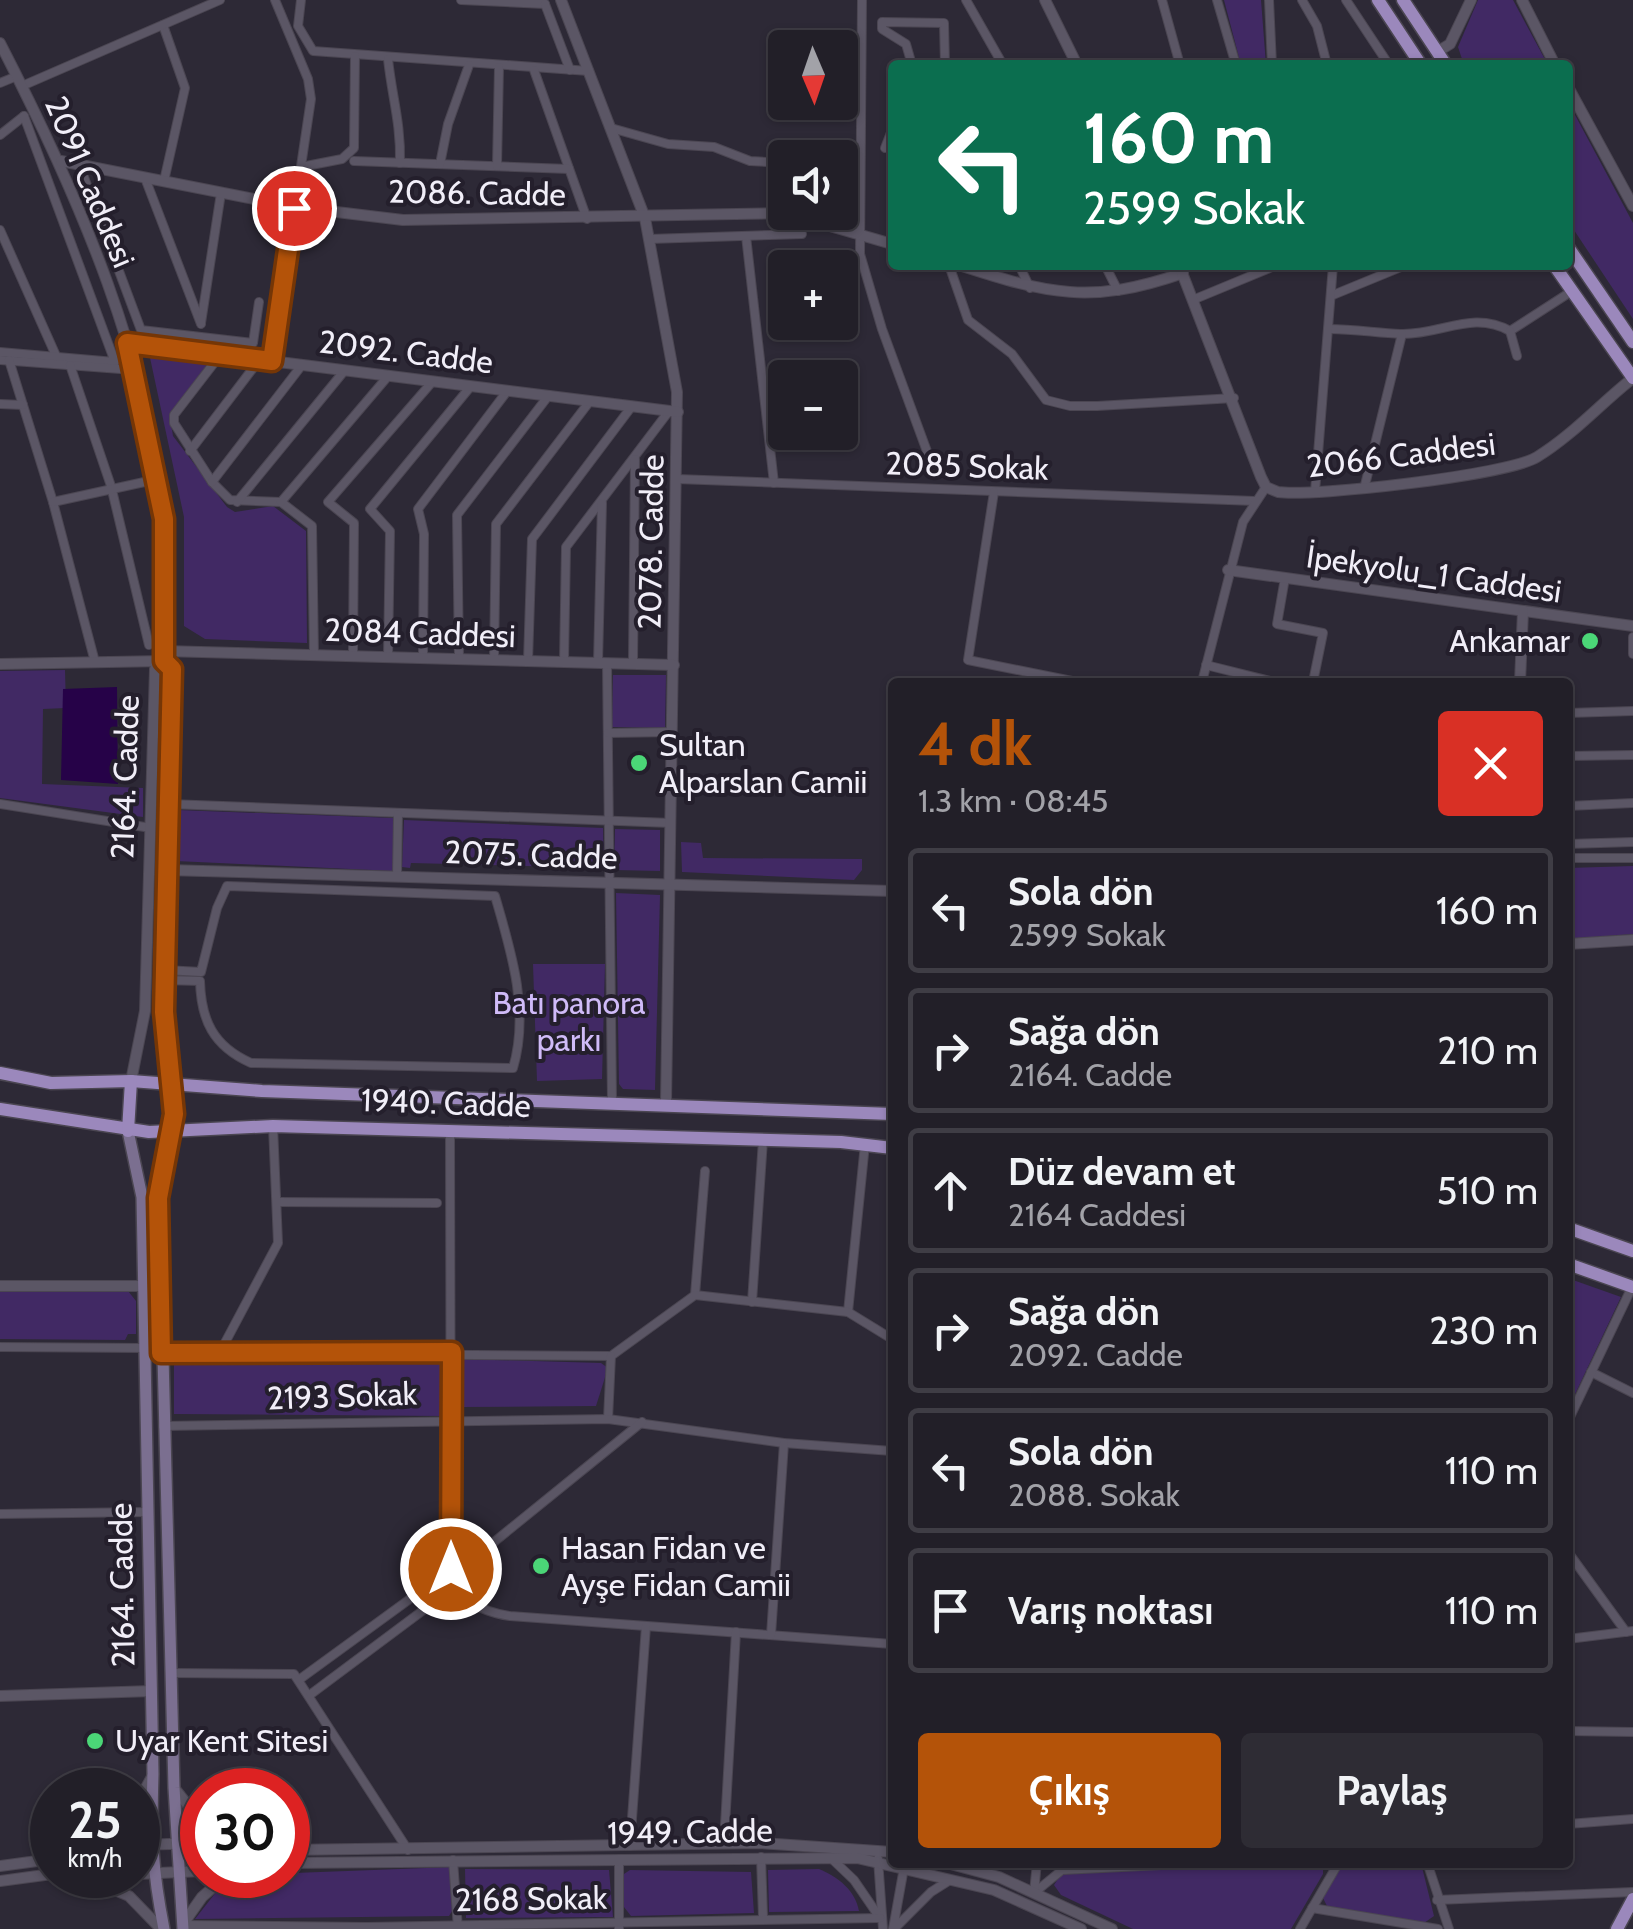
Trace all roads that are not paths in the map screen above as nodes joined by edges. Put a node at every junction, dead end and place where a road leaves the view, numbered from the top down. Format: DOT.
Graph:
graph roads {
  1 [pos="220,0"];
  2 [pos="275,0"];
  3 [pos="300,0"];
  4 [pos="461,0"];
  5 [pos="561,0"];
  6 [pos="862,0"];
  7 [pos="966,0"];
  8 [pos="1045,0"];
  9 [pos="1162,0"];
  10 [pos="1217,0"];
  11 [pos="1269,0"];
  12 [pos="1302,0"];
  13 [pos="1346,0"];
  14 [pos="1378,0"];
  15 [pos="1402,0"];
  16 [pos="1471,0"];
  17 [pos="1522,0"];
  18 [pos="544,2"];
  19 [pos="163,25"];
  20 [pos="0,43"];
  21 [pos="1437,52"];
  22 [pos="355,56"];
  23 [pos="388,59"];
  24 [pos="911,60"];
  25 [pos="945,60"];
  26 [pos="1000,60"];
  27 [pos="1075,60"];
  28 [pos="1179,60"];
  29 [pos="1235,60"];
  30 [pos="1272,60"];
  31 [pos="1326,60"];
  32 [pos="1386,60"];
  33 [pos="1418,60"];
  34 [pos="1443,60"];
  35 [pos="1553,60"];
  36 [pos="470,65"];
  37 [pos="499,68"];
  38 [pos="534,70"];
  39 [pos="570,70"];
  40 [pos="589,71"];
  41 [pos="20,81"];
  42 [pos="0,83"];
  43 [pos="1573,96"];
  44 [pos="29,113"];
  45 [pos="611,128"];
  46 [pos="0,135"];
  47 [pos="888,140"];
  48 [pos="885,148"];
  49 [pos="858,156"];
  50 [pos="61,161"];
  51 [pos="354,161"];
  52 [pos="400,162"];
  53 [pos="768,162"];
  54 [pos="79,164"];
  55 [pos="440,164"];
  56 [pos="301,166"];
  57 [pos="498,166"];
  58 [pos="569,169"];
  59 [pos="145,178"];
  60 [pos="164,182"];
  61 [pos="221,193"];
  62 [pos="1633,206"];
  63 [pos="294,208"];
  64 [pos="644,218"];
  65 [pos="588,219"];
  66 [pos="0,230"];
  67 [pos="859,233"];
  68 [pos="802,234"];
  69 [pos="746,236"];
  70 [pos="649,239"];
  71 [pos="888,243"];
  72 [pos="1573,255"];
  73 [pos="951,270"];
  74 [pos="975,270"];
  75 [pos="1022,270"];
  76 [pos="1108,270"];
  77 [pos="1178,270"];
  78 [pos="1181,270"];
  79 [pos="1265,270"];
  80 [pos="1334,270"];
  81 [pos="1381,270"];
  82 [pos="1557,270"];
  83 [pos="1031,288"];
  84 [pos="1118,291"];
  85 [pos="1572,291"];
  86 [pos="1333,295"];
  87 [pos="1195,299"];
  88 [pos="259,302"];
  89 [pos="201,324"];
  90 [pos="1329,329"];
  91 [pos="1510,332"];
  92 [pos="1402,334"];
  93 [pos="198,337"];
  94 [pos="1633,342"];
  95 [pos="127,343"];
  96 [pos="220,354"];
  97 [pos="1517,356"];
  98 [pos="3,357"];
  99 [pos="57,358"];
  100 [pos="266,360"];
  101 [pos="302,364"];
  102 [pos="70,365"];
  103 [pos="134,370"];
  104 [pos="345,370"];
  105 [pos="389,376"];
  106 [pos="1633,378"];
  107 [pos="433,381"];
  108 [pos="471,386"];
  109 [pos="508,390"];
  110 [pos="548,396"];
  111 [pos="1234,398"];
  112 [pos="590,400"];
  113 [pos="0,404"];
  114 [pos="23,405"];
  115 [pos="632,406"];
  116 [pos="674,411"];
  117 [pos="190,450"];
  118 [pos="636,456"];
  119 [pos="932,465"];
  120 [pos="677,479"];
  121 [pos="158,480"];
  122 [pos="212,482"];
  123 [pos="774,483"];
  124 [pos="1365,485"];
  125 [pos="110,486"];
  126 [pos="1266,487"];
  127 [pos="994,492"];
  128 [pos="1315,492"];
  129 [pos="602,500"];
  130 [pos="1255,500"];
  131 [pos="53,502"];
  132 [pos="281,502"];
  133 [pos="236,504"];
  134 [pos="1228,570"];
  135 [pos="1284,578"];
  136 [pos="1523,611"];
  137 [pos="1633,626"];
  138 [pos="1633,637"];
  139 [pos="150,645"];
  140 [pos="1633,654"];
  141 [pos="164,656"];
  142 [pos="314,656"];
  143 [pos="353,656"];
  144 [pos="388,658"];
  145 [pos="424,658"];
  146 [pos="459,659"];
  147 [pos="494,660"];
  148 [pos="528,661"];
  149 [pos="94,662"];
  150 [pos="564,662"];
  151 [pos="602,663"];
  152 [pos="0,664"];
  153 [pos="633,664"];
  154 [pos="674,665"];
  155 [pos="1206,666"];
  156 [pos="1217,668"];
  157 [pos="1034,678"];
  158 [pos="1203,678"];
  159 [pos="1215,678"];
  160 [pos="1258,678"];
  161 [pos="1314,678"];
  162 [pos="1520,678"];
  163 [pos="1633,711"];
  164 [pos="1573,713"];
  165 [pos="608,732"];
  166 [pos="672,732"];
  167 [pos="1633,755"];
  168 [pos="1573,756"];
  169 [pos="1633,803"];
  170 [pos="0,804"];
  171 [pos="169,804"];
  172 [pos="1573,806"];
  173 [pos="398,814"];
  174 [pos="671,822"];
  175 [pos="609,824"];
  176 [pos="150,828"];
  177 [pos="1633,842"];
  178 [pos="1573,844"];
  179 [pos="1573,858"];
  180 [pos="1633,858"];
  181 [pos="167,870"];
  182 [pos="397,876"];
  183 [pos="610,882"];
  184 [pos="670,884"];
  185 [pos="888,891"];
  186 [pos="1633,940"];
  187 [pos="1573,944"];
  188 [pos="165,975"];
  189 [pos="200,977"];
  190 [pos="0,1073"];
  191 [pos="130,1082"];
  192 [pos="171,1084"];
  193 [pos="612,1102"];
  194 [pos="666,1103"];
  195 [pos="0,1109"];
  196 [pos="888,1114"];
  197 [pos="273,1126"];
  198 [pos="173,1130"];
  199 [pos="128,1131"];
  200 [pos="450,1131"];
  201 [pos="763,1140"];
  202 [pos="865,1144"];
  203 [pos="888,1147"];
  204 [pos="705,1171"];
  205 [pos="278,1202"];
  206 [pos="437,1203"];
  207 [pos="1573,1230"];
  208 [pos="1633,1251"];
  209 [pos="1573,1270"];
  210 [pos="0,1286"];
  211 [pos="144,1286"];
  212 [pos="1633,1287"];
  213 [pos="694,1295"];
  214 [pos="752,1302"];
  215 [pos="848,1312"];
  216 [pos="1620,1312"];
  217 [pos="1633,1318"];
  218 [pos="888,1337"];
  219 [pos="0,1347"];
  220 [pos="145,1348"];
  221 [pos="452,1352"];
  222 [pos="161,1353"];
  223 [pos="219,1354"];
  224 [pos="610,1356"];
  225 [pos="1591,1372"];
  226 [pos="1633,1393"];
  227 [pos="1573,1410"];
  228 [pos="451,1418"];
  229 [pos="608,1419"];
  230 [pos="642,1422"];
  231 [pos="163,1426"];
  232 [pos="784,1444"];
  233 [pos="888,1451"];
  234 [pos="148,1512"];
  235 [pos="0,1514"];
  236 [pos="1573,1558"];
  237 [pos="453,1577"];
  238 [pos="646,1626"];
  239 [pos="1630,1631"];
  240 [pos="736,1632"];
  241 [pos="771,1635"];
  242 [pos="1573,1637"];
  243 [pos="888,1644"];
  244 [pos="173,1672"];
  245 [pos="300,1679"];
  246 [pos="152,1691"];
  247 [pos="311,1694"];
  248 [pos="0,1696"];
  249 [pos="1573,1731"];
  250 [pos="1633,1732"];
  251 [pos="154,1768"];
  252 [pos="174,1788"];
  253 [pos="180,1796"];
  254 [pos="1633,1818"];
  255 [pos="1573,1824"];
  256 [pos="180,1833"];
  257 [pos="724,1844"];
  258 [pos="630,1846"];
  259 [pos="310,1850"];
  260 [pos="408,1850"];
  261 [pos="888,1853"];
  262 [pos="878,1855"];
  263 [pos="761,1856"];
  264 [pos="828,1856"];
  265 [pos="619,1857"];
  266 [pos="888,1858"];
  267 [pos="454,1860"];
  268 [pos="30,1863"];
  269 [pos="310,1863"];
  270 [pos="0,1866"];
  271 [pos="904,1868"];
  272 [pos="918,1868"];
  273 [pos="966,1868"];
  274 [pos="1000,1868"];
  275 [pos="1036,1868"];
  276 [pos="1102,1868"];
  277 [pos="1333,1868"];
  278 [pos="1429,1868"];
  279 [pos="30,1877"];
  280 [pos="999,1877"];
  281 [pos="953,1879"];
  282 [pos="0,1881"];
  283 [pos="1633,1892"];
  284 [pos="1034,1893"];
  285 [pos="131,1898"];
  286 [pos="157,1898"];
  287 [pos="182,1898"];
  288 [pos="201,1898"];
  289 [pos="1437,1900"];
  290 [pos="1633,1900"];
  291 [pos="1312,1908"];
  292 [pos="763,1917"];
  293 [pos="880,1918"];
  294 [pos="561,1926"];
  295 [pos="619,1926"];
  296 [pos="183,1927"];
  297 [pos="458,1927"];
  298 [pos="367,1928"];
  299 [pos="163,1929"];
  300 [pos="883,1929"];
  301 [pos="893,1929"];
  302 [pos="1081,1929"];
  303 [pos="1112,1929"];
  304 [pos="1300,1929"];
  305 [pos="1438,1929"];
  306 [pos="1449,1929"];
  307 [pos="1617,1929"];
  1 -- 19 [label="street"];
  2 -- 56 [label="street"];
  3 -- 22 [label="street"];
  4 -- 18 [label="street"];
  5 -- 40 [label="street, 2078. Cadde"];
  6 -- 49 [label="street"];
  7 -- 26 [label="street"];
  8 -- 27 [label="street"];
  9 -- 28 [label="street"];
  10 -- 29 [label="street"];
  11 -- 30 [label="street"];
  12 -- 31 [label="street"];
  13 -- 32 [label="street"];
  14 -- 33 [label="main road"];
  15 -- 21 [label="main road"];
  16 -- 21 [label="street"];
  17 -- 35 [label="street"];
  18 -- 39 [label="street"];
  19 -- 41 [label="street"];
  19 -- 60 [label="street"];
  20 -- 41 [label="street, 2091 Caddesi"];
  21 -- 34 [label="main road"];
  22 -- 23 [label="street"];
  22 -- 56 [label="street"];
  23 -- 36 [label="street"];
  23 -- 52 [label="street"];
  24 -- 25 [label="street"];
  36 -- 37 [label="street"];
  36 -- 55 [label="street"];
  37 -- 38 [label="street"];
  37 -- 57 [label="street"];
  38 -- 39 [label="street"];
  38 -- 58 [label="street"];
  39 -- 40 [label="street"];
  40 -- 45 [label="street, 2078. Cadde"];
  41 -- 42 [label="street"];
  41 -- 44 [label="street, 2091 Caddesi"];
  43 -- 62 [label="street"];
  44 -- 46 [label="street"];
  44 -- 50 [label="street, 2091 Caddesi"];
  44 -- 99 [label="street"];
  45 -- 53 [label="street"];
  45 -- 64 [label="street, 2078. Cadde"];
  47 -- 48 [label="street"];
  49 -- 67 [label="street"];
  50 -- 54 [label="street, 2086. Cadde"];
  50 -- 95 [label="street, 2091 Caddesi"];
  51 -- 52 [label="street"];
  52 -- 55 [label="street"];
  54 -- 59 [label="street, 2086. Cadde"];
  54 -- 93 [label="street"];
  55 -- 57 [label="street"];
  56 -- 63 [label="street"];
  57 -- 58 [label="street"];
  58 -- 65 [label="street"];
  59 -- 60 [label="street, 2086. Cadde"];
  59 -- 89 [label="street"];
  60 -- 61 [label="street, 2086. Cadde"];
  61 -- 63 [label="street, 2086. Cadde"];
  61 -- 89 [label="street"];
  63 -- 65 [label="street, 2086. Cadde"];
  63 -- 100 [label="street"];
  64 -- 65 [label="street, 2086. Cadde"];
  64 -- 67 [label="street, 2086. Cadde"];
  64 -- 70 [label="street, 2078. Cadde"];
  66 -- 99 [label="street"];
  67 -- 71 [label="street, 2086. Cadde"];
  67 -- 119 [label="street"];
  68 -- 69 [label="street"];
  69 -- 70 [label="street"];
  69 -- 123 [label="street"];
  70 -- 116 [label="street, 2078. Cadde"];
  72 -- 94 [label="main road"];
  73 -- 111 [label="street"];
  74 -- 83 [label="street"];
  75 -- 83 [label="street"];
  76 -- 84 [label="street"];
  77 -- 84 [label="street"];
  78 -- 87 [label="street"];
  79 -- 87 [label="street"];
  80 -- 86 [label="street"];
  81 -- 86 [label="street"];
  82 -- 85 [label="main road"];
  83 -- 84 [label="street"];
  85 -- 91 [label="street"];
  85 -- 106 [label="main road"];
  86 -- 90 [label="street"];
  87 -- 111 [label="street"];
  88 -- 93 [label="street"];
  89 -- 93 [label="street"];
  90 -- 92 [label="street"];
  90 -- 128 [label="street"];
  91 -- 92 [label="street"];
  91 -- 97 [label="street"];
  92 -- 124 [label="street"];
  95 -- 96 [label="street, 2092. Cadde"];
  95 -- 103 [label="street, 2091 Caddesi"];
  96 -- 100 [label="street, 2092. Cadde"];
  96 -- 117 [label="street"];
  98 -- 99 [label="street"];
  98 -- 102 [label="street"];
  98 -- 114 [label="street"];
  100 -- 101 [label="street, 2092. Cadde"];
  100 -- 117 [label="street"];
  101 -- 104 [label="street, 2092. Cadde"];
  101 -- 122 [label="street"];
  102 -- 103 [label="street"];
  102 -- 125 [label="street"];
  103 -- 121 [label="street, 2091 Caddesi"];
  104 -- 105 [label="street, 2092. Cadde"];
  104 -- 133 [label="street"];
  105 -- 107 [label="street, 2092. Cadde"];
  105 -- 132 [label="street"];
  106 -- 124 [label="street, 2066 Caddesi"];
  107 -- 108 [label="street, 2092. Cadde"];
  107 -- 143 [label="street"];
  108 -- 109 [label="street, 2092. Cadde"];
  108 -- 144 [label="street"];
  109 -- 110 [label="street, 2092. Cadde"];
  109 -- 145 [label="street"];
  110 -- 112 [label="street, 2092. Cadde"];
  110 -- 146 [label="street"];
  111 -- 126 [label="street"];
  112 -- 115 [label="street, 2092. Cadde"];
  112 -- 147 [label="street"];
  113 -- 114 [label="street"];
  114 -- 131 [label="street"];
  115 -- 116 [label="street, 2092. Cadde"];
  115 -- 148 [label="street"];
  116 -- 118 [label="street"];
  116 -- 120 [label="street, 2078. Cadde"];
  117 -- 122 [label="street"];
  118 -- 129 [label="street"];
  118 -- 153 [label="street"];
  120 -- 123 [label="street, 2085 Sokak"];
  120 -- 154 [label="street, 2078. Cadde"];
  121 -- 125 [label="street"];
  121 -- 141 [label="street, 2091 Caddesi"];
  122 -- 133 [label="street"];
  123 -- 127 [label="street, 2085 Sokak"];
  124 -- 128 [label="street, 2066 Caddesi"];
  125 -- 131 [label="street"];
  125 -- 139 [label="street"];
  126 -- 128 [label="street, 2066 Caddesi"];
  126 -- 130 [label="street"];
  127 -- 130 [label="street, 2085 Sokak"];
  127 -- 157 [label="street"];
  129 -- 150 [label="street"];
  129 -- 151 [label="street"];
  130 -- 134 [label="street"];
  131 -- 149 [label="street"];
  132 -- 133 [label="street"];
  132 -- 142 [label="street"];
  134 -- 135 [label="street, İpekyolu_1 Caddesi"];
  134 -- 155 [label="street"];
  135 -- 136 [label="street, İpekyolu_1 Caddesi"];
  135 -- 161 [label="street"];
  136 -- 137 [label="street, İpekyolu_1 Caddesi"];
  136 -- 162 [label="street"];
  138 -- 140 [label="street"];
  141 -- 142 [label="street, 2084 Caddesi"];
  141 -- 149 [label="street, 2084 Caddesi"];
  141 -- 171 [label="street, 2164. Cadde"];
  141 -- 176 [label="street, 2164. Cadde"];
  142 -- 143 [label="street, 2084 Caddesi"];
  143 -- 144 [label="street, 2084 Caddesi"];
  144 -- 145 [label="street, 2084 Caddesi"];
  145 -- 146 [label="street, 2084 Caddesi"];
  146 -- 147 [label="street, 2084 Caddesi"];
  147 -- 148 [label="street, 2084 Caddesi"];
  148 -- 150 [label="street, 2084 Caddesi"];
  149 -- 152 [label="street, 2084 Caddesi"];
  150 -- 151 [label="street, 2084 Caddesi"];
  151 -- 153 [label="street, 2084 Caddesi"];
  151 -- 165 [label="street"];
  153 -- 154 [label="street, 2084 Caddesi"];
  154 -- 166 [label="street, 2078. Cadde"];
  155 -- 156 [label="street"];
  155 -- 158 [label="street"];
  156 -- 159 [label="street"];
  156 -- 160 [label="street"];
  163 -- 164 [label="street"];
  165 -- 166 [label="street"];
  165 -- 175 [label="street"];
  166 -- 174 [label="street, 2078. Cadde"];
  167 -- 168 [label="street"];
  169 -- 172 [label="street"];
  170 -- 176 [label="street"];
  171 -- 173 [label="street"];
  171 -- 181 [label="street, 2164. Cadde"];
  173 -- 175 [label="street"];
  173 -- 182 [label="street"];
  174 -- 175 [label="street"];
  174 -- 184 [label="street, 2078. Cadde"];
  175 -- 183 [label="street"];
  176 -- 191 [label="street, 2164. Cadde"];
  177 -- 178 [label="street"];
  179 -- 180 [label="street"];
  181 -- 182 [label="street, 2075. Cadde"];
  181 -- 188 [label="street, 2164. Cadde"];
  182 -- 183 [label="street, 2075. Cadde"];
  183 -- 184 [label="street, 2075. Cadde"];
  183 -- 193 [label="street"];
  184 -- 185 [label="street, 2075. Cadde"];
  184 -- 194 [label="street, 2078. Cadde"];
  186 -- 187 [label="street"];
  188 -- 189 [label="street"];
  188 -- 192 [label="street, 2164. Cadde"];
  189 -- 189 [label="street"];
  190 -- 191 [label="main road, 1940. Cadde"];
  191 -- 192 [label="main road, 1940. Cadde"];
  191 -- 199 [label="main road, 2164. Cadde"];
  192 -- 193 [label="main road, 1940. Cadde"];
  192 -- 198 [label="main road, 2164. Cadde"];
  193 -- 194 [label="main road, 1940. Cadde"];
  194 -- 196 [label="main road, 1940. Cadde"];
  195 -- 199 [label="main road, 1940. Cadde"];
  197 -- 198 [label="main road, 1940. Cadde"];
  197 -- 200 [label="main road, 1940. Cadde"];
  197 -- 205 [label="street"];
  198 -- 199 [label="main road, 1940. Cadde"];
  198 -- 222 [label="main road, 2164. Cadde"];
  199 -- 211 [label="main road, 2164. Cadde"];
  200 -- 201 [label="main road, 1940. Cadde"];
  200 -- 221 [label="street"];
  201 -- 202 [label="main road, 1940. Cadde"];
  201 -- 214 [label="street"];
  202 -- 203 [label="main road, 1940. Cadde"];
  202 -- 215 [label="street"];
  204 -- 213 [label="street"];
  205 -- 206 [label="street"];
  205 -- 223 [label="street"];
  207 -- 208 [label="main road"];
  209 -- 212 [label="main road"];
  210 -- 211 [label="street"];
  211 -- 220 [label="main road, 2164. Cadde"];
  212 -- 216 [label="street"];
  213 -- 214 [label="street"];
  213 -- 224 [label="street"];
  214 -- 215 [label="street"];
  215 -- 218 [label="street"];
  216 -- 217 [label="street"];
  216 -- 225 [label="street"];
  219 -- 220 [label="street"];
  220 -- 234 [label="main road, 2164. Cadde"];
  221 -- 223 [label="street"];
  221 -- 224 [label="street"];
  221 -- 228 [label="street"];
  222 -- 223 [label="street"];
  222 -- 231 [label="main road, 2164. Cadde"];
  224 -- 229 [label="street"];
  225 -- 226 [label="street"];
  225 -- 227 [label="street"];
  228 -- 229 [label="street, 2193 Sokak"];
  228 -- 231 [label="street, 2193 Sokak"];
  228 -- 237 [label="street"];
  229 -- 230 [label="street, 2193 Sokak"];
  230 -- 232 [label="street, 2193 Sokak"];
  230 -- 237 [label="street"];
  231 -- 244 [label="main road, 2164. Cadde"];
  232 -- 233 [label="street, 2193 Sokak"];
  232 -- 241 [label="street"];
  234 -- 235 [label="street"];
  234 -- 246 [label="main road, 2164. Cadde"];
  236 -- 239 [label="street"];
  237 -- 238 [label="street"];
  237 -- 245 [label="street"];
  237 -- 247 [label="street"];
  238 -- 240 [label="street"];
  238 -- 258 [label="street"];
  239 -- 242 [label="street"];
  240 -- 241 [label="street"];
  240 -- 257 [label="street"];
  241 -- 243 [label="street"];
  244 -- 245 [label="street"];
  244 -- 252 [label="main road, 2164. Cadde"];
  245 -- 247 [label="street"];
  246 -- 248 [label="street"];
  246 -- 251 [label="main road, 2164. Cadde"];
  247 -- 260 [label="street"];
  249 -- 250 [label="street"];
  252 -- 253 [label="street"];
  252 -- 256 [label="main road, 2164. Cadde"];
  254 -- 255 [label="street"];
  257 -- 258 [label="street, 1949. Cadde"];
  257 -- 262 [label="street, 1949. Cadde"];
  258 -- 260 [label="street, 1949. Cadde"];
  259 -- 260 [label="street, 1949. Cadde"];
  261 -- 262 [label="street, 1949. Cadde"];
  262 -- 264 [label="street, 1949. Cadde"];
  262 -- 266 [label="street, 1949. Cadde"];
  262 -- 293 [label="street"];
  263 -- 264 [label="street, 1949. Cadde"];
  263 -- 265 [label="street, 1949. Cadde"];
  263 -- 292 [label="street"];
  264 -- 293 [label="street"];
  265 -- 267 [label="street, 1949. Cadde"];
  265 -- 295 [label="street"];
  267 -- 269 [label="street, 1949. Cadde"];
  267 -- 297 [label="street"];
  268 -- 270 [label="street"];
  271 -- 301 [label="street"];
  272 -- 281 [label="street, 1949. Cadde"];
  273 -- 280 [label="street"];
  274 -- 280 [label="street"];
  275 -- 284 [label="street"];
  276 -- 284 [label="street"];
  277 -- 291 [label="street"];
  278 -- 289 [label="street"];
  279 -- 282 [label="street"];
  280 -- 284 [label="street"];
  281 -- 301 [label="street"];
  281 -- 302 [label="street, 1949. Cadde"];
  283 -- 289 [label="street"];
  284 -- 303 [label="street"];
  285 -- 299 [label="street"];
  286 -- 299 [label="main road, 2164. Cadde"];
  287 -- 296 [label="main road, 2164. Cadde"];
  288 -- 296 [label="street"];
  289 -- 306 [label="street"];
  290 -- 307 [label="main road"];
  291 -- 304 [label="street"];
  291 -- 305 [label="street"];
  292 -- 293 [label="street, 2168 Sokak"];
  292 -- 295 [label="street, 2168 Sokak"];
  293 -- 300 [label="street"];
  294 -- 295 [label="street, 2168 Sokak"];
  294 -- 297 [label="street, 2168 Sokak"];
  296 -- 298 [label="street, 2168 Sokak"];
  297 -- 298 [label="street, 2168 Sokak"];
}
